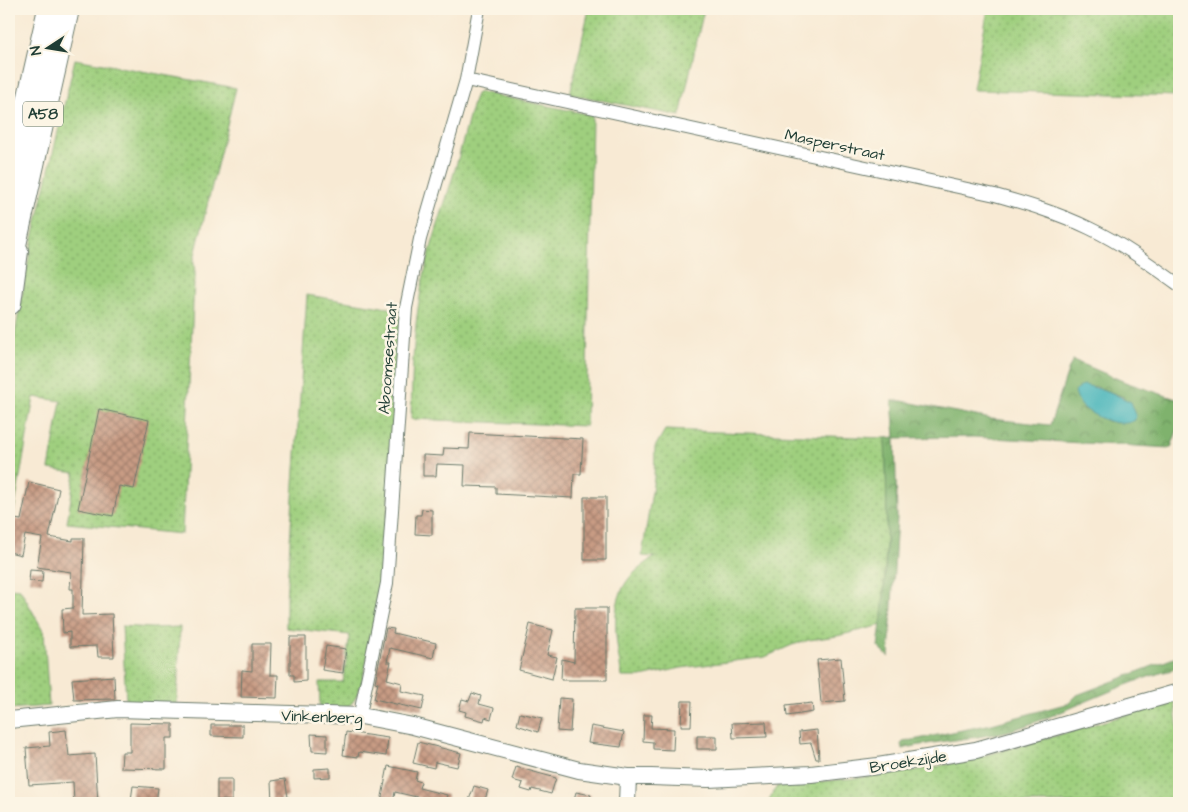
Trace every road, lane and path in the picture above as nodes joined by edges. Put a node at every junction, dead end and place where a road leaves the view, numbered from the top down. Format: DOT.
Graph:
graph roads {
  1 [pos="50,9"];
  2 [pos="67,9"];
  3 [pos="479,9"];
  4 [pos="466,80"];
  5 [pos="9,189"];
  6 [pos="20,219"];
  7 [pos="9,267"];
  8 [pos="1179,285"];
  9 [pos="9,303"];
  10 [pos="1179,692"];
  11 [pos="361,716"];
  12 [pos="9,720"];
  13 [pos="628,777"];
  14 [pos="627,803"];
  1 -- 5 [label="highway, A58"];
  2 -- 6 [label="highway, A58"];
  3 -- 4 [label="street, Aboomsestraat"];
  4 -- 8 [label="street, Masperstraat"];
  4 -- 11 [label="street, Aboomsestraat"];
  6 -- 7 [label="highway, A58"];
  6 -- 9 [label="highway, A58"];
  10 -- 13 [label="street, Broekzijde"];
  11 -- 12 [label="street, Vinkenberg"];
  11 -- 13 [label="street, Vinkenberg"];
  13 -- 14 [label="street"];
}
